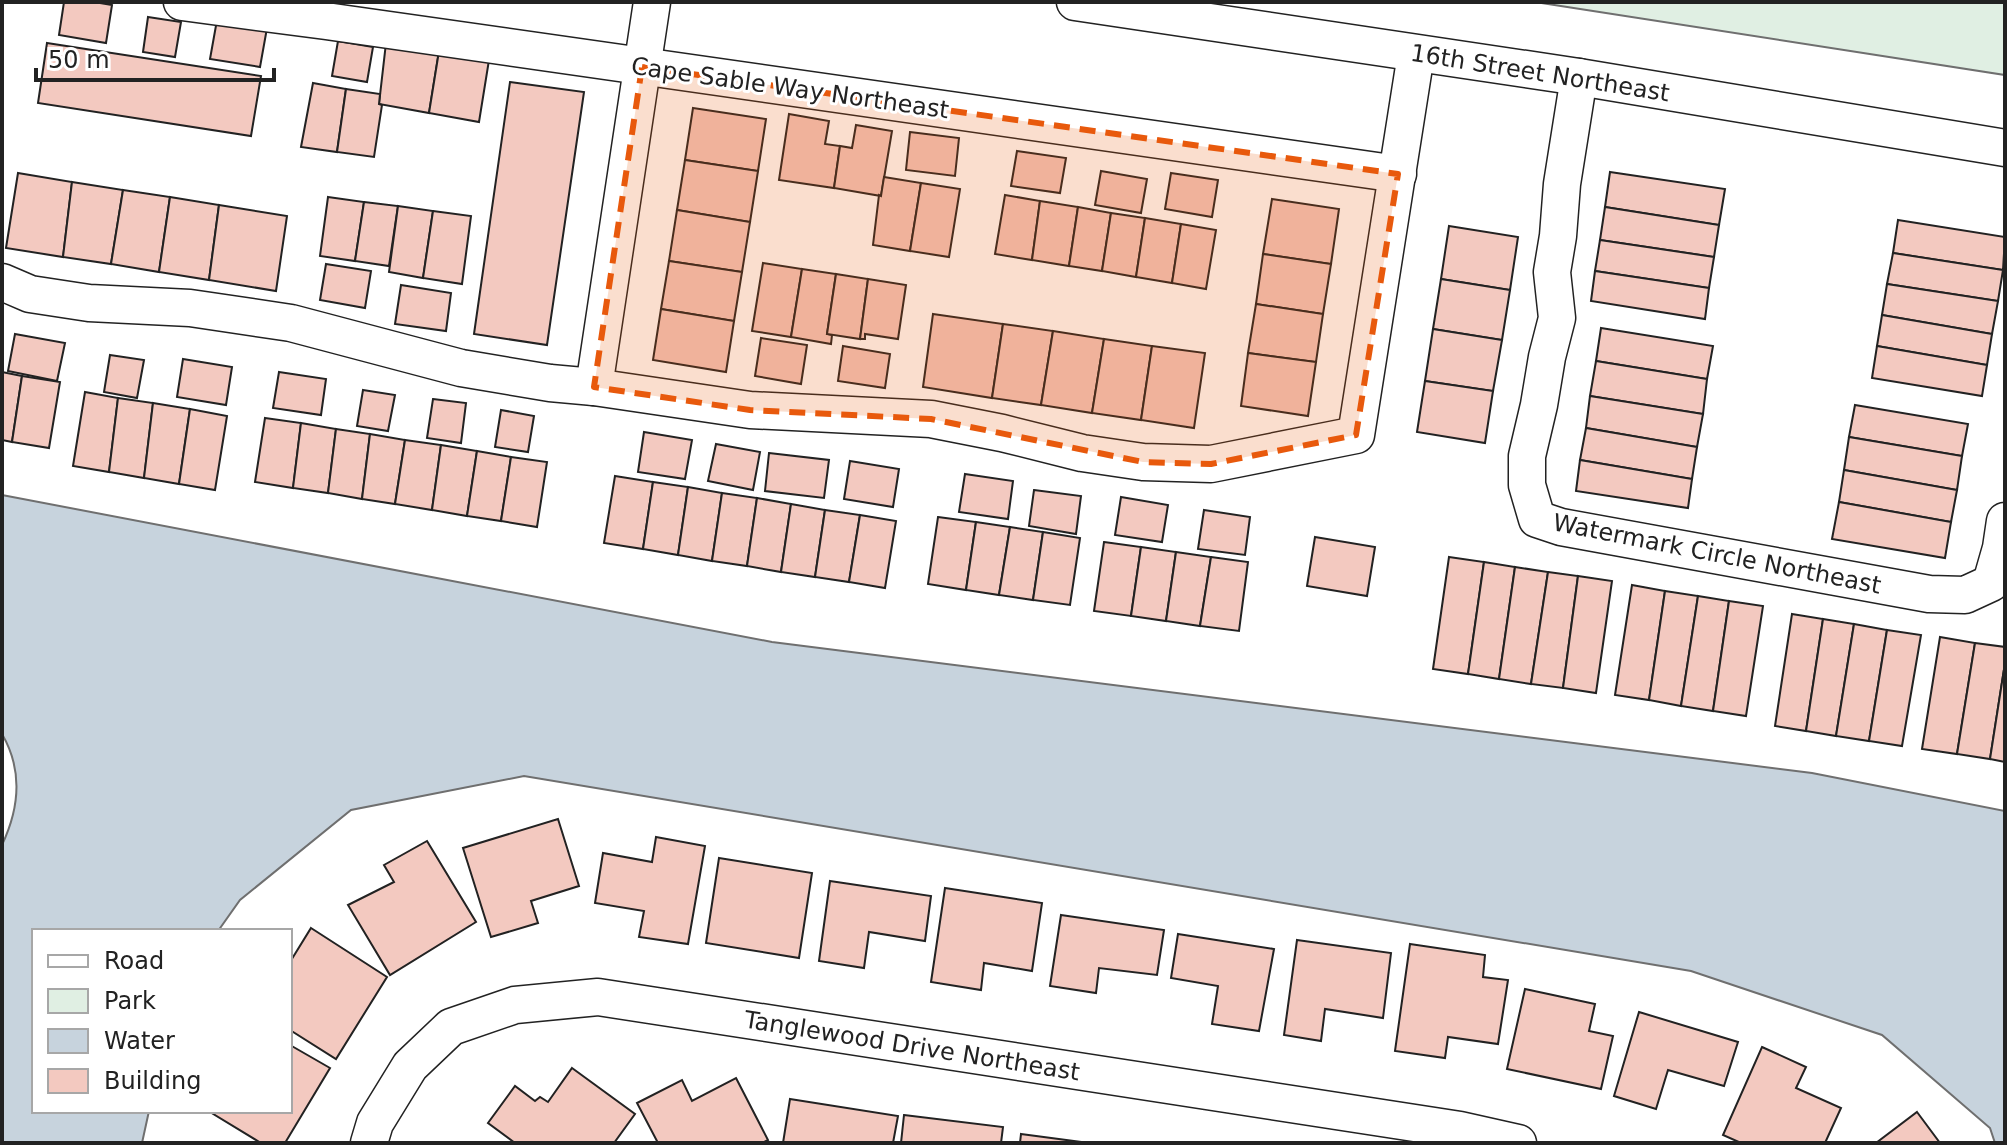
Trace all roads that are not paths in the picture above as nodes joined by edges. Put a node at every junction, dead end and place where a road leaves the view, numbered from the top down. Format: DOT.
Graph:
graph roads {
  1 [pos="182,2"];
  2 [pos="652,2"];
  3 [pos="1075,2"];
  4 [pos="1416,54"];
  5 [pos="642,67"];
  6 [pos="1579,77"];
  7 [pos="2005,148"];
  8 [pos="1398,174"];
  9 [pos="2,282"];
  10 [pos="594,387"];
  11 [pos="2005,521"];
  12 [pos="369,1143"];
  13 [pos="1518,1143"];
  1 -- 5 [label="street, Cape Sable Way Northeast"];
  2 -- 5 [label="street"];
  3 -- 4 [label="street, 16th Street Northeast"];
  4 -- 6 [label="street, 16th Street Northeast"];
  4 -- 8 [label="street"];
  5 -- 8 [label="street, Cape Sable Way Northeast"];
  5 -- 10 [label="street"];
  6 -- 7 [label="street, 16th Street Northeast"];
  6 -- 11 [label="street, Watermark Circle Northeast"];
  8 -- 10 [label="street"];
  9 -- 10 [label="street"];
  12 -- 13 [label="street, Tanglewood Drive Northeast"];
}
